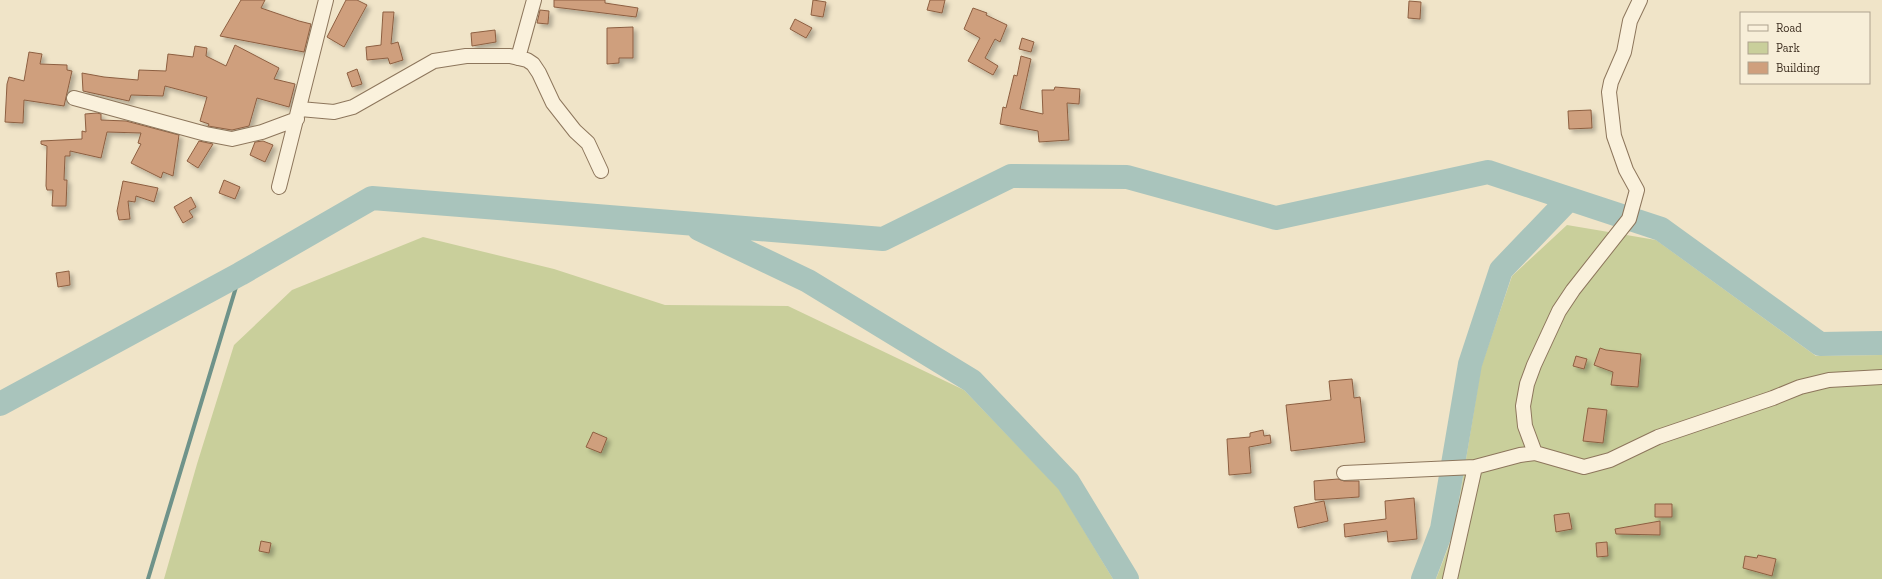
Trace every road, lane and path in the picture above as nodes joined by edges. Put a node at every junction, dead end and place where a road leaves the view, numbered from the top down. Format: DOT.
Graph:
graph roads {
  1 [pos="326,0"];
  2 [pos="534,0"];
  3 [pos="1640,0"];
  4 [pos="518,58"];
  5 [pos="74,98"];
  6 [pos="299,114"];
  7 [pos="601,171"];
  8 [pos="280,187"];
  9 [pos="1882,377"];
  10 [pos="1534,453"];
  11 [pos="1475,467"];
  12 [pos="1344,473"];
  13 [pos="1450,579"];
  1 -- 6 [label="street"];
  2 -- 4 [label="street"];
  3 -- 10 [label="street"];
  4 -- 6 [label="street"];
  4 -- 7 [label="street"];
  5 -- 6 [label="street"];
  6 -- 8 [label="street"];
  9 -- 10 [label="street"];
  10 -- 11 [label="street"];
  11 -- 12 [label="street"];
  11 -- 13 [label="street"];
}
